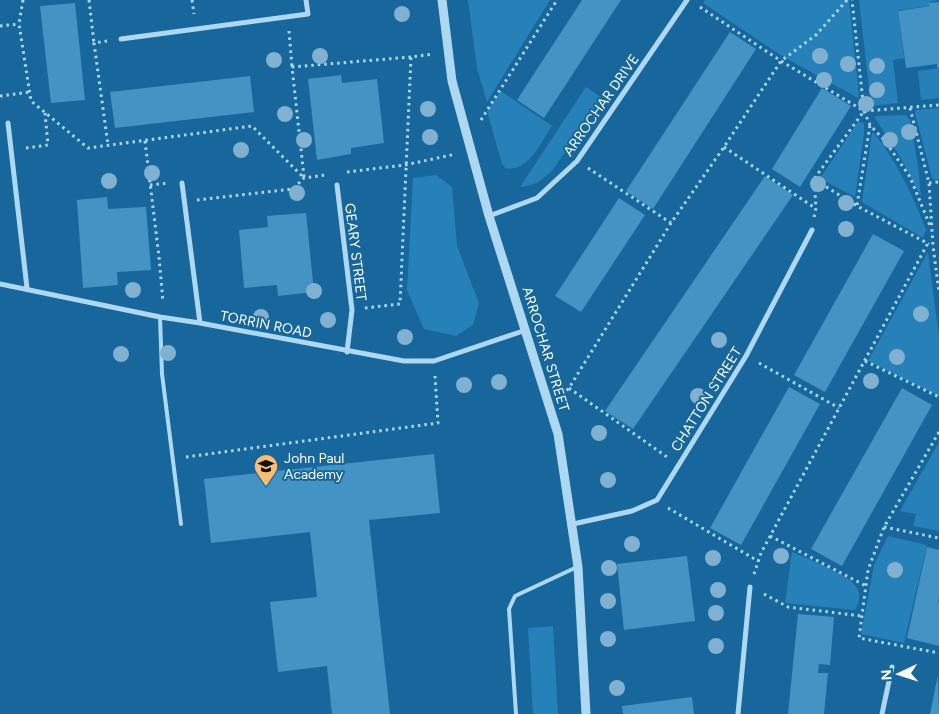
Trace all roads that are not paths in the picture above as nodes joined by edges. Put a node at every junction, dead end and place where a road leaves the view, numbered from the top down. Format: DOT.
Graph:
graph roads {
  1 [pos="306,0"];
  2 [pos="442,0"];
  3 [pos="687,0"];
  4 [pos="121,39"];
  5 [pos="8,122"];
  6 [pos="182,183"];
  7 [pos="337,185"];
  8 [pos="489,216"];
  9 [pos="812,230"];
  10 [pos="0,284"];
  11 [pos="27,288"];
  12 [pos="162,317"];
  13 [pos="200,323"];
  14 [pos="526,330"];
  15 [pos="347,352"];
  16 [pos="181,524"];
  17 [pos="572,524"];
  18 [pos="578,566"];
  19 [pos="750,587"];
  20 [pos="892,667"];
  21 [pos="516,714"];
  22 [pos="586,714"];
  23 [pos="738,714"];
  24 [pos="882,714"];
  1 -- 4 [label="street"];
  2 -- 8 [label="street, ARROCHAR STREET"];
  3 -- 8 [label="street, ARROCHAR DRIVE"];
  5 -- 11 [label="street"];
  6 -- 13 [label="street"];
  7 -- 15 [label="street, GEARY STREET"];
  8 -- 14 [label="street, ARROCHAR STREET"];
  9 -- 17 [label="street, CHATTON STREET"];
  10 -- 11 [label="street, TORRIN ROAD"];
  11 -- 12 [label="street, TORRIN ROAD"];
  12 -- 13 [label="street, TORRIN ROAD"];
  12 -- 16 [label="lane"];
  13 -- 15 [label="street, TORRIN ROAD"];
  14 -- 15 [label="street, TORRIN ROAD"];
  14 -- 17 [label="street, ARROCHAR STREET"];
  17 -- 18 [label="street, ARROCHAR STREET"];
  18 -- 21 [label="lane"];
  18 -- 22 [label="street, ARROCHAR STREET"];
  19 -- 23 [label="street"];
  20 -- 24 [label="street"];
}
